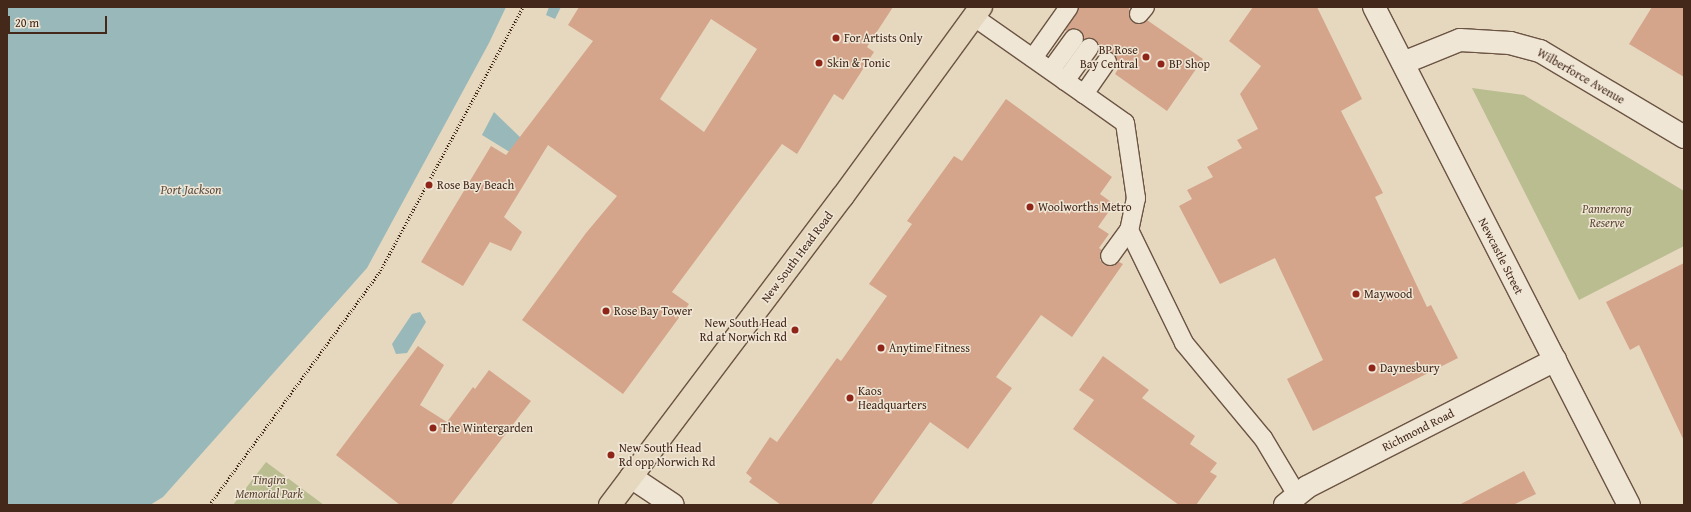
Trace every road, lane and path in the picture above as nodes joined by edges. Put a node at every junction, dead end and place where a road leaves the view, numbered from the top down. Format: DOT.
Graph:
graph roads {
  1 [pos="523,7"];
  2 [pos="1069,7"];
  3 [pos="1374,7"];
  4 [pos="977,12"];
  5 [pos="1074,38"];
  6 [pos="1089,48"];
  7 [pos="1033,58"];
  8 [pos="1107,61"];
  9 [pos="1403,63"];
  10 [pos="1058,76"];
  11 [pos="1084,94"];
  12 [pos="1684,137"];
  13 [pos="1129,230"];
  14 [pos="1110,256"];
  15 [pos="1555,360"];
  16 [pos="631,477"];
  17 [pos="1291,500"];
  18 [pos="209,505"];
  19 [pos="610,505"];
  20 [pos="673,505"];
  21 [pos="1629,505"];
  1 -- 18 [label="path"];
  2 -- 7 [label="lane"];
  3 -- 9 [label="street, Newcastle Street"];
  4 -- 7 [label="lane"];
  4 -- 16 [label="main road, New South Head Road"];
  5 -- 10 [label="lane"];
  6 -- 10 [label="lane"];
  7 -- 10 [label="lane"];
  8 -- 11 [label="lane"];
  9 -- 12 [label="street, Wilberforce Avenue"];
  9 -- 15 [label="street, Newcastle Street"];
  10 -- 11 [label="lane"];
  11 -- 13 [label="lane"];
  13 -- 14 [label="lane"];
  13 -- 17 [label="lane"];
  15 -- 17 [label="street, Richmond Road"];
  15 -- 21 [label="street, Newcastle Street"];
  16 -- 19 [label="main road, New South Head Road"];
  16 -- 20 [label="street"];
}
